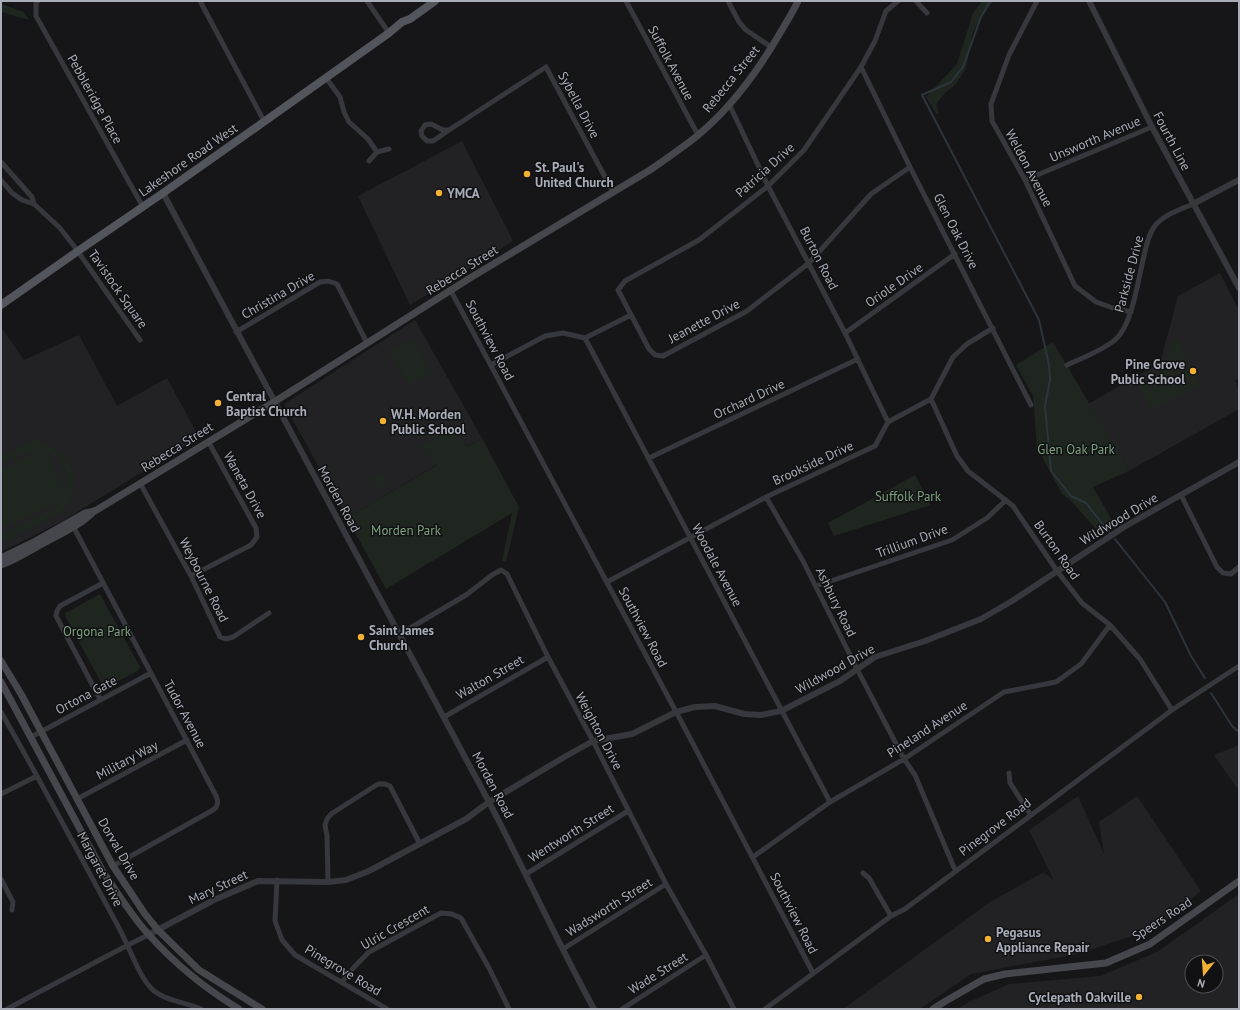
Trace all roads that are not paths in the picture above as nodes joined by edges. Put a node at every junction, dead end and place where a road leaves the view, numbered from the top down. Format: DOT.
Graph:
graph roads {
  1 [pos="38,1"];
  2 [pos="200,1"];
  3 [pos="368,1"];
  4 [pos="435,1"];
  5 [pos="626,1"];
  6 [pos="728,1"];
  7 [pos="798,1"];
  8 [pos="898,1"];
  9 [pos="916,1"];
  10 [pos="1037,1"];
  11 [pos="1089,1"];
  12 [pos="926,13"];
  13 [pos="389,33"];
  14 [pos="771,47"];
  15 [pos="861,67"];
  16 [pos="326,78"];
  17 [pos="729,104"];
  18 [pos="264,121"];
  19 [pos="1152,127"];
  20 [pos="449,130"];
  21 [pos="698,136"];
  22 [pos="389,149"];
  23 [pos="377,152"];
  24 [pos="369,161"];
  25 [pos="2,166"];
  26 [pos="910,167"];
  27 [pos="1,180"];
  28 [pos="1025,180"];
  29 [pos="1239,180"];
  30 [pos="768,186"];
  31 [pos="613,192"];
  32 [pos="163,193"];
  33 [pos="34,204"];
  34 [pos="1193,204"];
  35 [pos="143,206"];
  36 [pos="78,250"];
  37 [pos="955,254"];
  38 [pos="809,263"];
  39 [pos="1239,288"];
  40 [pos="451,291"];
  41 [pos="1,305"];
  42 [pos="1131,312"];
  43 [pos="631,315"];
  44 [pos="993,328"];
  45 [pos="236,332"];
  46 [pos="845,333"];
  47 [pos="585,338"];
  48 [pos="140,340"];
  49 [pos="367,343"];
  50 [pos="858,359"];
  51 [pos="491,365"];
  52 [pos="1067,365"];
  53 [pos="931,399"];
  54 [pos="274,402"];
  55 [pos="1031,405"];
  56 [pos="888,422"];
  57 [pos="208,441"];
  58 [pos="649,458"];
  59 [pos="1239,462"];
  60 [pos="140,483"];
  61 [pos="1181,495"];
  62 [pos="766,497"];
  63 [pos="1006,500"];
  64 [pos="94,511"];
  65 [pos="73,526"];
  66 [pos="690,538"];
  67 [pos="1,558"];
  68 [pos="1,565"];
  69 [pos="1239,567"];
  70 [pos="1056,571"];
  71 [pos="191,576"];
  72 [pos="607,582"];
  73 [pos="103,583"];
  74 [pos="816,586"];
  75 [pos="269,614"];
  76 [pos="1110,625"];
  77 [pos="400,634"];
  78 [pos="548,657"];
  79 [pos="1,662"];
  80 [pos="1239,666"];
  81 [pos="857,670"];
  82 [pos="151,673"];
  83 [pos="1,682"];
  84 [pos="100,699"];
  85 [pos="1172,710"];
  86 [pos="781,711"];
  87 [pos="1,712"];
  88 [pos="676,712"];
  89 [pos="444,716"];
  90 [pos="41,731"];
  91 [pos="31,737"];
  92 [pos="187,740"];
  93 [pos="593,741"];
  94 [pos="904,759"];
  95 [pos="1009,773"];
  96 [pos="36,776"];
  97 [pos="1,794"];
  98 [pos="77,799"];
  99 [pos="490,802"];
  100 [pos="830,802"];
  101 [pos="628,811"];
  102 [pos="1030,814"];
  103 [pos="420,844"];
  104 [pos="752,857"];
  105 [pos="113,866"];
  106 [pos="956,870"];
  107 [pos="863,873"];
  108 [pos="526,874"];
  109 [pos="1,879"];
  110 [pos="276,880"];
  111 [pos="1239,881"];
  112 [pos="328,882"];
  113 [pos="666,884"];
  114 [pos="12,910"];
  115 [pos="891,916"];
  116 [pos="158,930"];
  117 [pos="148,935"];
  118 [pos="128,945"];
  119 [pos="563,949"];
  120 [pos="706,955"];
  121 [pos="813,973"];
  122 [pos="342,982"];
  123 [pos="7,1009"];
  124 [pos="202,1009"];
  125 [pos="239,1009"];
  126 [pos="262,1009"];
  127 [pos="386,1009"];
  128 [pos="509,1009"];
  129 [pos="594,1009"];
  130 [pos="622,1009"];
  131 [pos="734,1009"];
  132 [pos="765,1009"];
  133 [pos="933,1009"];
  1 -- 35 [label="street, Pebbleridge Place"];
  2 -- 18 [label="street"];
  3 -- 13 [label="street"];
  4 -- 13 [label="main road, Lakeshore Road West"];
  5 -- 21 [label="street, Suffolk Avenue"];
  6 -- 14 [label="street"];
  7 -- 14 [label="main road, Rebecca Street"];
  8 -- 15 [label="street, Patricia Drive"];
  9 -- 12 [label="street"];
  10 -- 28 [label="street, Weldon Avenue"];
  11 -- 19 [label="street, Fourth Line"];
  13 -- 16 [label="main road, Lakeshore Road West"];
  14 -- 17 [label="main road, Rebecca Street"];
  15 -- 26 [label="street, Glen Oak Drive"];
  15 -- 30 [label="street, Patricia Drive"];
  16 -- 18 [label="main road, Lakeshore Road West"];
  16 -- 23 [label="street"];
  17 -- 21 [label="main road, Rebecca Street"];
  17 -- 30 [label="street, Burton Road"];
  18 -- 32 [label="main road, Lakeshore Road West"];
  19 -- 28 [label="street, Unsworth Avenue"];
  19 -- 34 [label="street, Fourth Line"];
  20 -- 20 [label="street, Sybella Drive"];
  20 -- 31 [label="street, Sybella Drive"];
  21 -- 31 [label="main road, Rebecca Street"];
  22 -- 23 [label="street"];
  23 -- 24 [label="street"];
  25 -- 33 [label="street"];
  26 -- 37 [label="street, Glen Oak Drive"];
  26 -- 38 [label="street, Jeanette Drive"];
  27 -- 33 [label="street"];
  28 -- 42 [label="street, Weldon Avenue"];
  29 -- 34 [label="street"];
  30 -- 38 [label="street, Burton Road"];
  30 -- 43 [label="street, Patricia Drive"];
  31 -- 40 [label="main road, Rebecca Street"];
  32 -- 35 [label="main road, Lakeshore Road West"];
  32 -- 45 [label="street, Morden Road"];
  33 -- 36 [label="street, Tavistock Square"];
  34 -- 39 [label="street, Fourth Line"];
  34 -- 42 [label="street, Parkside Drive"];
  35 -- 36 [label="main road, Lakeshore Road West"];
  36 -- 41 [label="main road, Lakeshore Road West"];
  36 -- 48 [label="street, Tavistock Square"];
  37 -- 44 [label="street, Glen Oak Drive"];
  37 -- 46 [label="street, Oriole Drive"];
  38 -- 43 [label="street, Jeanette Drive"];
  38 -- 46 [label="street, Burton Road"];
  40 -- 49 [label="main road, Rebecca Street"];
  40 -- 51 [label="street, Southview Road"];
  42 -- 52 [label="street, Parkside Drive"];
  43 -- 47 [label="street"];
  44 -- 53 [label="street"];
  44 -- 55 [label="street, Glen Oak Drive"];
  45 -- 49 [label="street, Christina Drive"];
  45 -- 54 [label="street, Morden Road"];
  46 -- 50 [label="street, Burton Road"];
  47 -- 51 [label="street"];
  47 -- 58 [label="street, Woodale Avenue"];
  49 -- 54 [label="main road, Rebecca Street"];
  50 -- 56 [label="street, Burton Road"];
  50 -- 58 [label="street, Orchard Drive"];
  51 -- 72 [label="street, Southview Road"];
  53 -- 56 [label="street"];
  53 -- 63 [label="street, Burton Road"];
  54 -- 57 [label="main road, Rebecca Street"];
  54 -- 77 [label="street, Morden Road"];
  56 -- 62 [label="street, Brookside Drive"];
  57 -- 60 [label="main road, Rebecca Street"];
  57 -- 71 [label="street, Waneta Drive"];
  58 -- 66 [label="street, Woodale Avenue"];
  59 -- 61 [label="street, Wildwood Drive"];
  60 -- 64 [label="main road, Rebecca Street"];
  60 -- 71 [label="street, Weybourne Road"];
  61 -- 69 [label="street"];
  61 -- 70 [label="street, Wildwood Drive"];
  62 -- 66 [label="street, Brookside Drive"];
  62 -- 74 [label="street, Ashbury Road"];
  63 -- 70 [label="street, Burton Road"];
  63 -- 74 [label="street, Trillium Drive"];
  64 -- 65 [label="main road, Rebecca Street"];
  64 -- 67 [label="main road, Rebecca Street"];
  65 -- 68 [label="main road, Rebecca Street"];
  65 -- 73 [label="street, Tudor Avenue"];
  66 -- 72 [label="street, Brookside Drive"];
  66 -- 86 [label="street, Woodale Avenue"];
  70 -- 76 [label="street, Burton Road"];
  70 -- 81 [label="street, Wildwood Drive"];
  71 -- 75 [label="street, Weybourne Road"];
  72 -- 88 [label="street, Southview Road"];
  73 -- 82 [label="street, Tudor Avenue"];
  73 -- 84 [label="street"];
  74 -- 81 [label="street, Ashbury Road"];
  76 -- 85 [label="street, Burton Road"];
  76 -- 94 [label="street, Pineland Avenue"];
  77 -- 78 [label="street, Weighton Drive"];
  77 -- 89 [label="street, Morden Road"];
  78 -- 89 [label="street, Walton Street"];
  78 -- 93 [label="street, Weighton Drive"];
  79 -- 90 [label="main road, Dorval Drive"];
  80 -- 85 [label="street, Pinegrove Road"];
  81 -- 86 [label="street, Wildwood Drive"];
  81 -- 94 [label="street, Ashbury Road"];
  82 -- 84 [label="street, Ortona Gate"];
  82 -- 92 [label="street, Tudor Avenue"];
  83 -- 91 [label="main road, Dorval Drive"];
  84 -- 90 [label="street, Ortona Gate"];
  85 -- 102 [label="street, Pinegrove Road"];
  86 -- 88 [label="street, Wildwood Drive"];
  86 -- 100 [label="street, Woodale Avenue"];
  87 -- 96 [label="street, Margaret Drive"];
  88 -- 93 [label="street, Wildwood Drive"];
  88 -- 104 [label="street, Southview Road"];
  89 -- 99 [label="street, Morden Road"];
  90 -- 91 [label="street, Ortona Gate"];
  90 -- 98 [label="main road, Dorval Drive"];
  91 -- 117 [label="main road, Dorval Drive"];
  92 -- 98 [label="street, Military Way"];
  92 -- 105 [label="street, Tudor Avenue"];
  93 -- 99 [label="street, Wildwood Drive"];
  93 -- 101 [label="street, Weighton Drive"];
  94 -- 100 [label="street, Pineland Avenue"];
  94 -- 106 [label="street, Ashbury Road"];
  95 -- 102 [label="street"];
  96 -- 97 [label="street"];
  96 -- 118 [label="street, Margaret Drive"];
  98 -- 105 [label="main road, Dorval Drive"];
  99 -- 103 [label="street, Mary Street"];
  99 -- 108 [label="street, Morden Road"];
  100 -- 104 [label="street, Pineland Avenue"];
  101 -- 108 [label="street, Wentworth Street"];
  101 -- 113 [label="street, Weighton Drive"];
  102 -- 106 [label="street, Pinegrove Road"];
  103 -- 112 [label="street, Mary Street"];
  103 -- 112 [label="street"];
  104 -- 121 [label="street, Southview Road"];
  105 -- 116 [label="main road, Dorval Drive"];
  106 -- 115 [label="street, Pinegrove Road"];
  107 -- 115 [label="street"];
  108 -- 119 [label="street, Morden Road"];
  109 -- 114 [label="street"];
  110 -- 112 [label="street, Mary Street"];
  110 -- 116 [label="street, Mary Street"];
  110 -- 122 [label="street, Pinegrove Road"];
  111 -- 133 [label="main road, Speers Road"];
  113 -- 119 [label="street, Wadsworth Street"];
  113 -- 120 [label="street, Weighton Drive"];
  115 -- 121 [label="street, Pinegrove Road"];
  116 -- 117 [label="street, Mary Street"];
  116 -- 126 [label="main road, Dorval Drive"];
  117 -- 118 [label="street, Mary Street"];
  117 -- 125 [label="main road, Dorval Drive"];
  118 -- 123 [label="street, Mary Street"];
  118 -- 124 [label="street, Margaret Drive"];
  119 -- 129 [label="street, Morden Road"];
  120 -- 130 [label="street, Wade Street"];
  120 -- 131 [label="street, Weighton Drive"];
  121 -- 132 [label="street, Pinegrove Road"];
  122 -- 127 [label="street, Pinegrove Road"];
  122 -- 128 [label="street, Ulric Crescent"];
}
